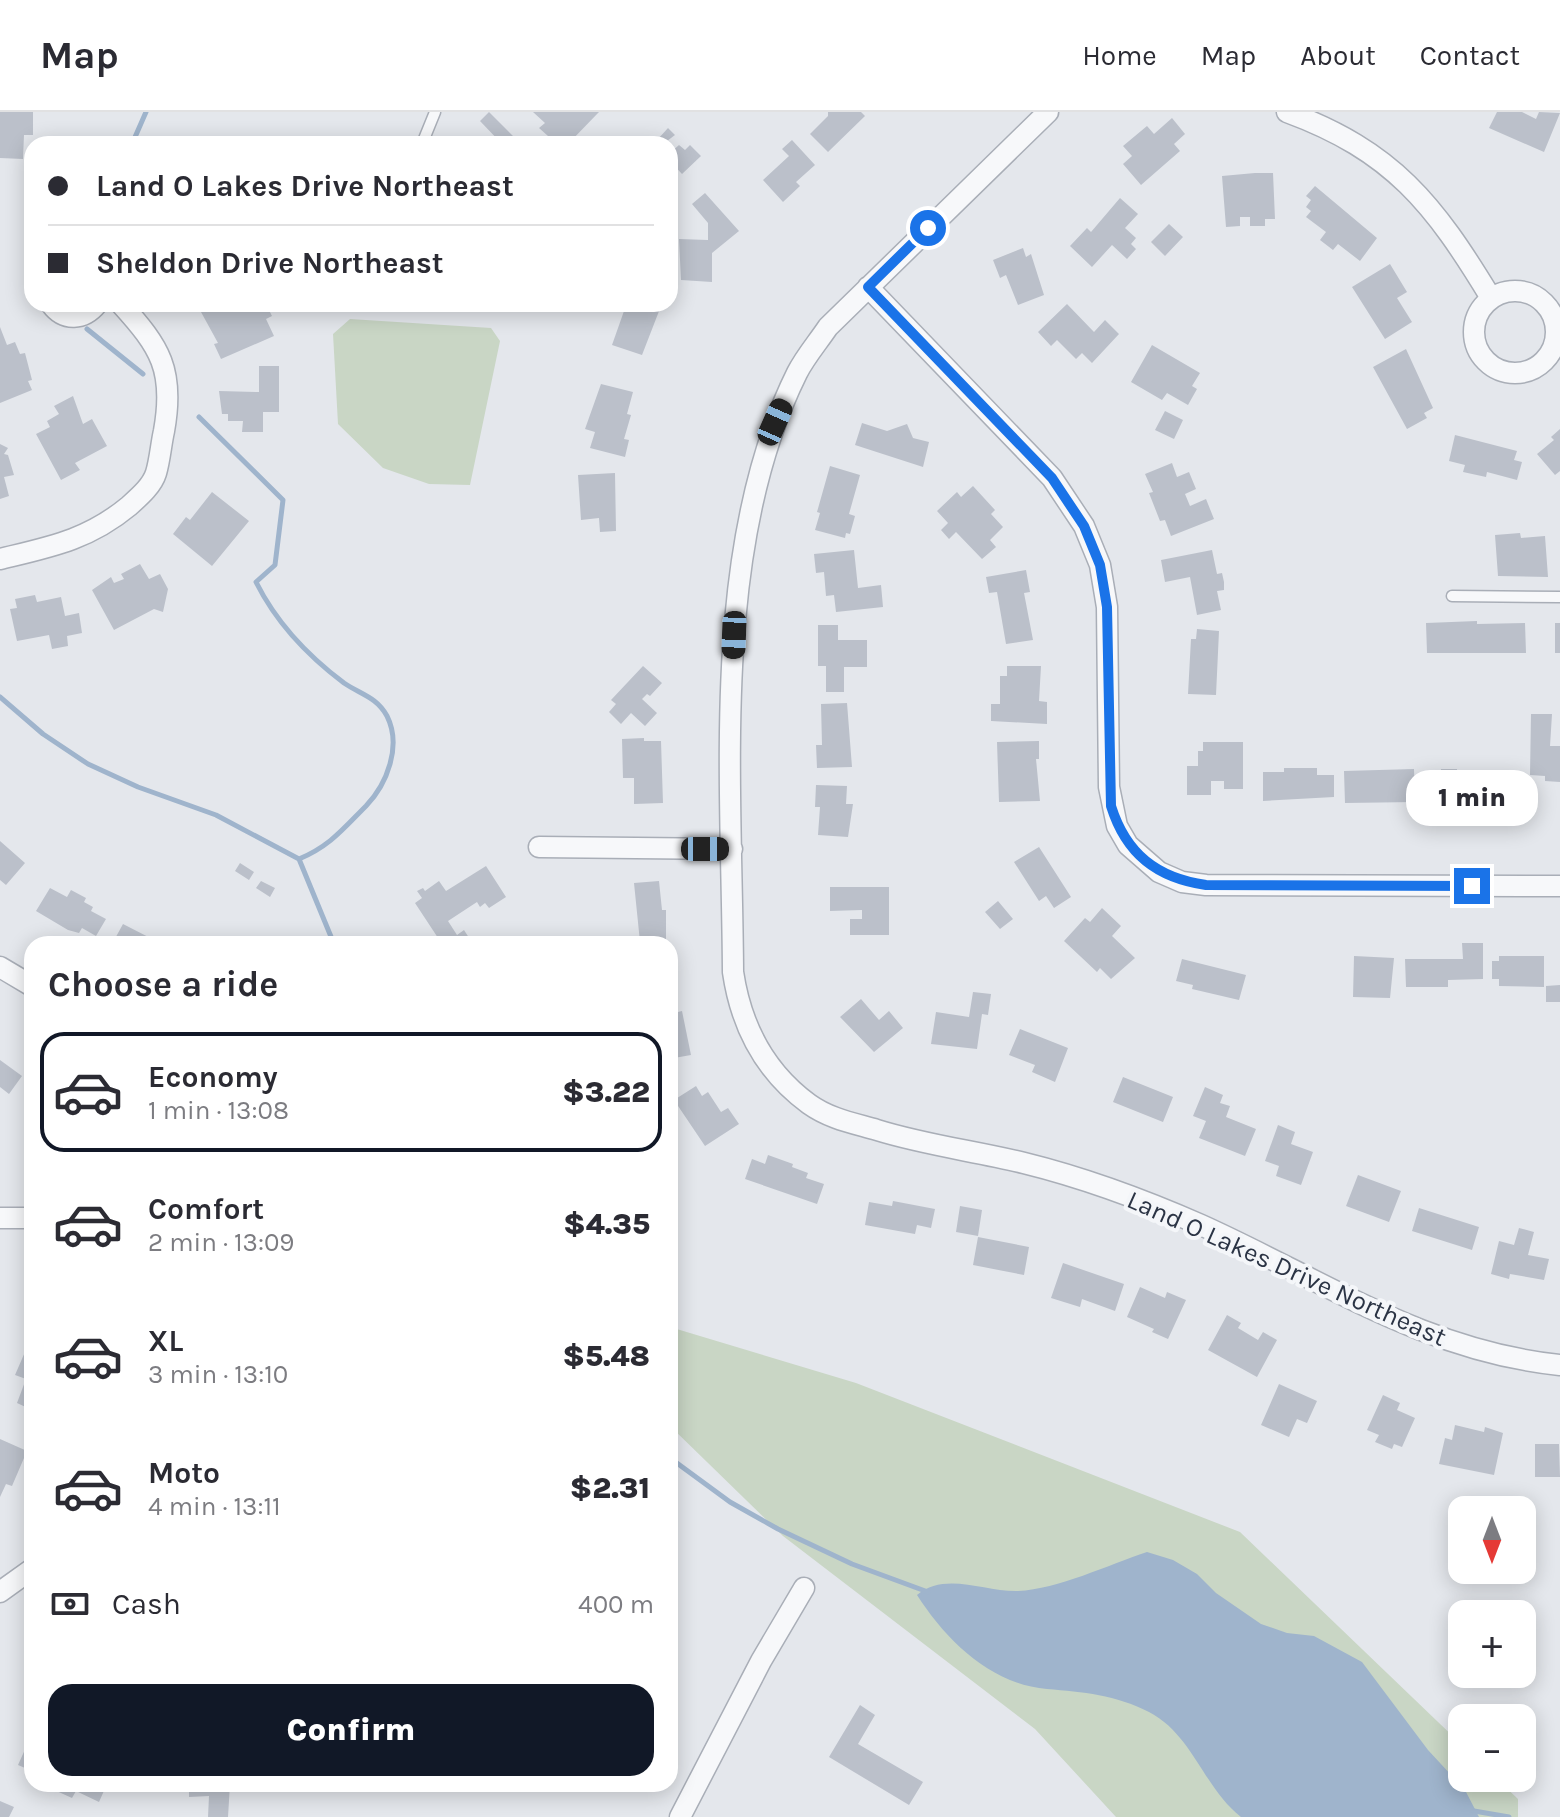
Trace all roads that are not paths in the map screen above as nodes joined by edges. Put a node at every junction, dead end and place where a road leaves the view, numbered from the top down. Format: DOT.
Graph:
graph roads {
  1 [pos="435,112"];
  2 [pos="1048,112"];
  3 [pos="1287,112"];
  4 [pos="425,136"];
  5 [pos="868,287"];
  6 [pos="1491,298"];
  7 [pos="59,312"];
  8 [pos="87,312"];
  9 [pos="128,312"];
  10 [pos="0,559"];
  11 [pos="1452,596"];
  12 [pos="1560,597"];
  13 [pos="539,847"];
  14 [pos="732,849"];
  15 [pos="1560,886"];
  16 [pos="0,967"];
  17 [pos="24,981"];
  18 [pos="0,1218"];
  19 [pos="24,1218"];
  20 [pos="1560,1365"];
  21 [pos="24,1575"];
  22 [pos="804,1588"];
  23 [pos="0,1592"];
  24 [pos="680,1817"];
  1 -- 4 [label="lane"];
  2 -- 5 [label="street, Land O Lakes Drive Northeast"];
  3 -- 6 [label="street"];
  5 -- 14 [label="street, Land O Lakes Drive Northeast"];
  5 -- 15 [label="street"];
  6 -- 6 [label="street"];
  7 -- 8 [label="street"];
  9 -- 10 [label="street"];
  11 -- 12 [label="lane"];
  13 -- 14 [label="street"];
  14 -- 20 [label="street, Land O Lakes Drive Northeast"];
  16 -- 17 [label="street"];
  18 -- 19 [label="street"];
  21 -- 23 [label="street"];
  22 -- 24 [label="street"];
}
